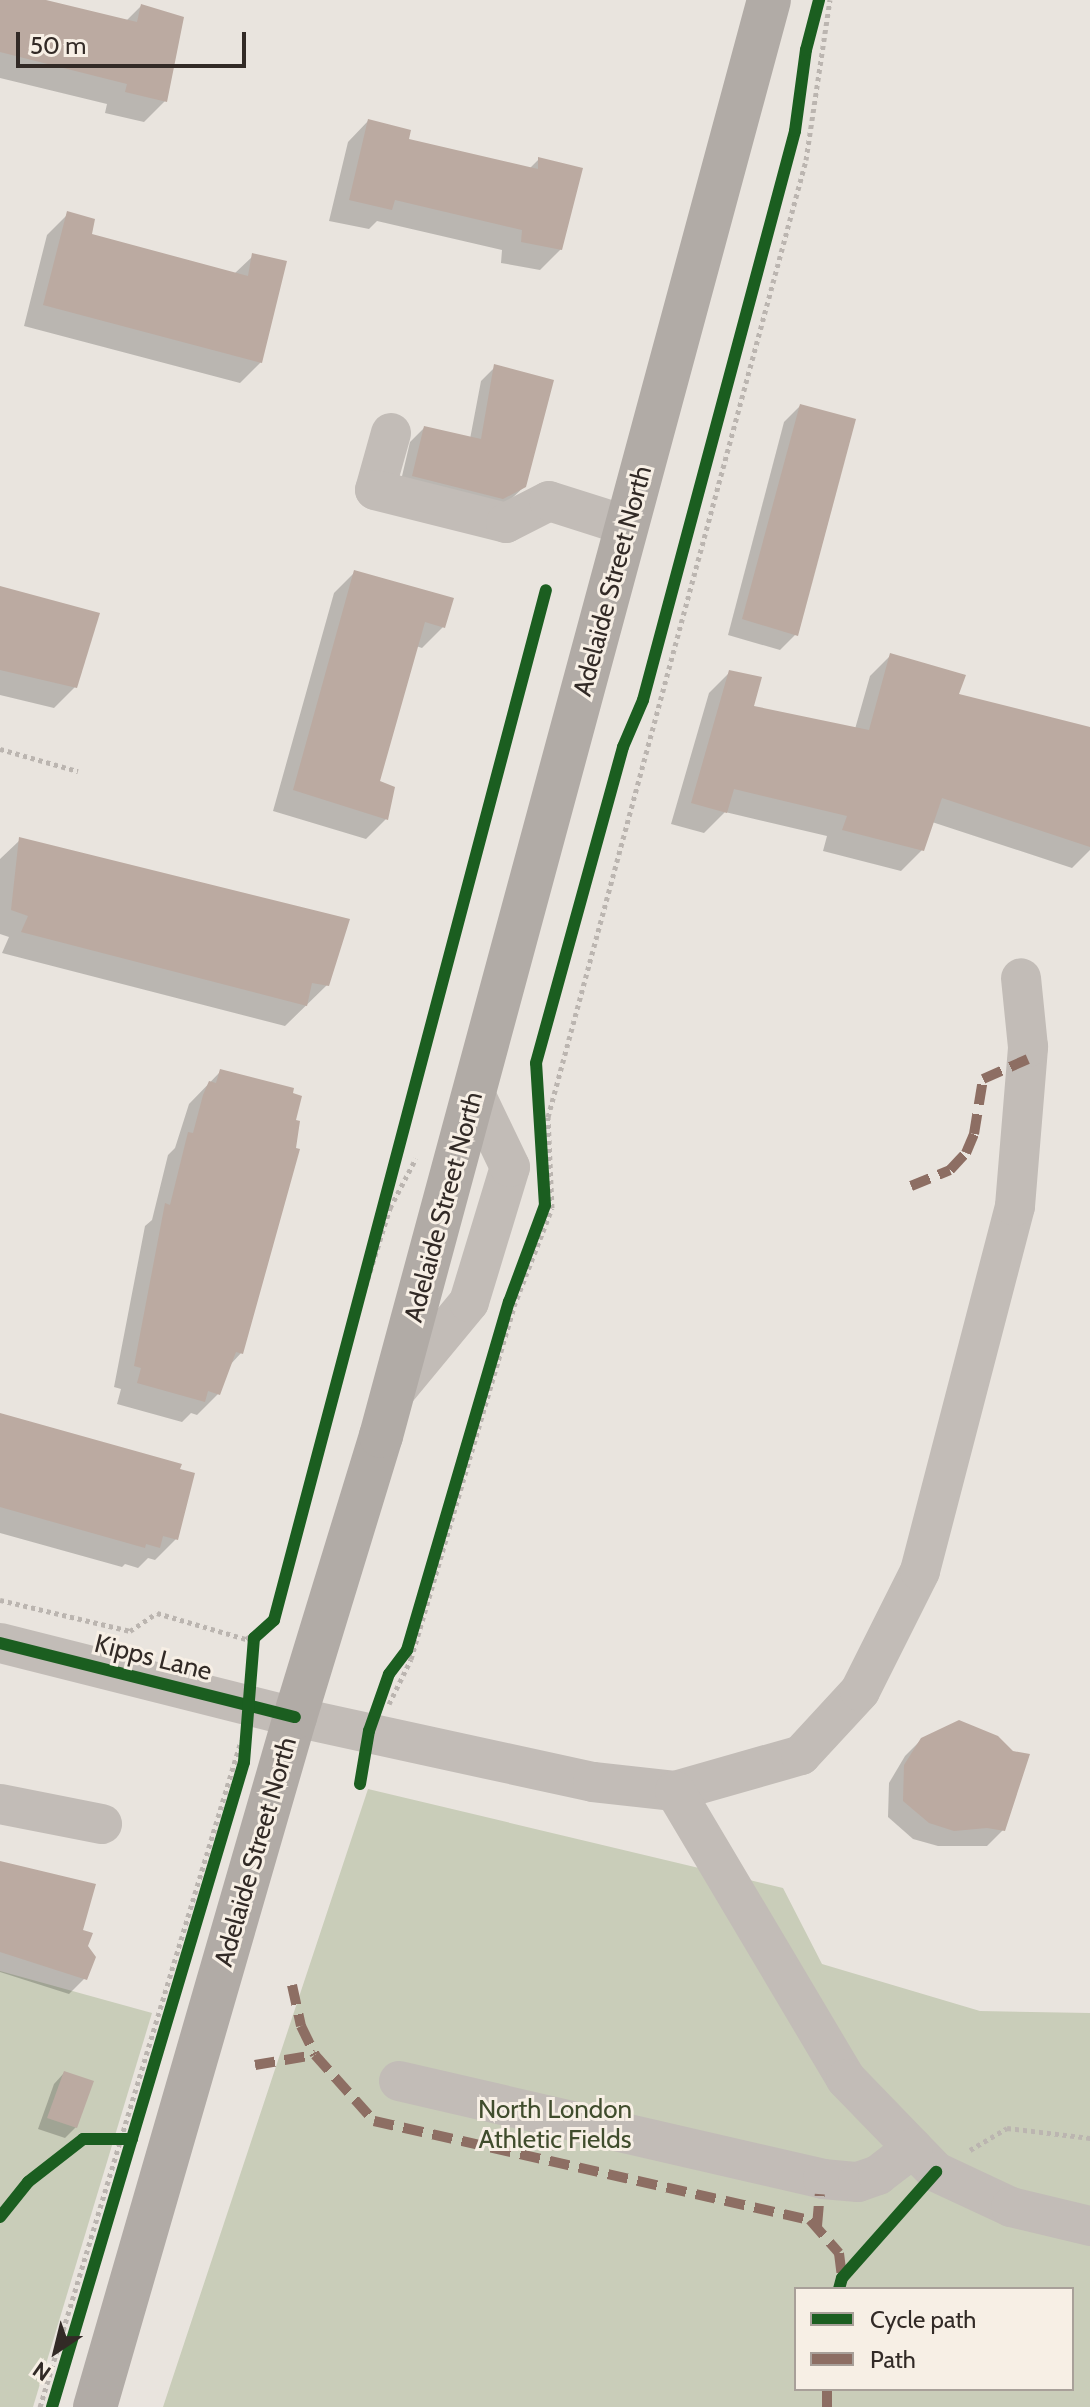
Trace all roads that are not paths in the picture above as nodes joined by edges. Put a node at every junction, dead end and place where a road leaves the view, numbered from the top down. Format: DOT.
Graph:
graph roads {
  1 [pos="769,0"];
  2 [pos="391,433"];
  3 [pos="628,526"];
  4 [pos="1021,978"];
  5 [pos="0,1643"];
  6 [pos="295,1717"];
  7 [pos="675,1791"];
  8 [pos="0,1804"];
  9 [pos="102,1824"];
  10 [pos="399,2081"];
  11 [pos="924,2160"];
  12 [pos="1090,2226"];
  13 [pos="95,2407"];
  1 -- 3 [label="main road, Adelaide Street North"];
  2 -- 3 [label="street"];
  3 -- 6 [label="main road, Adelaide Street North"];
  4 -- 7 [label="street"];
  5 -- 6 [label="street, Kipps Lane"];
  6 -- 7 [label="street, Kipps Lane"];
  6 -- 13 [label="main road, Adelaide Street North"];
  7 -- 11 [label="street"];
  8 -- 9 [label="street"];
  10 -- 11 [label="street"];
  11 -- 12 [label="street"];
}
